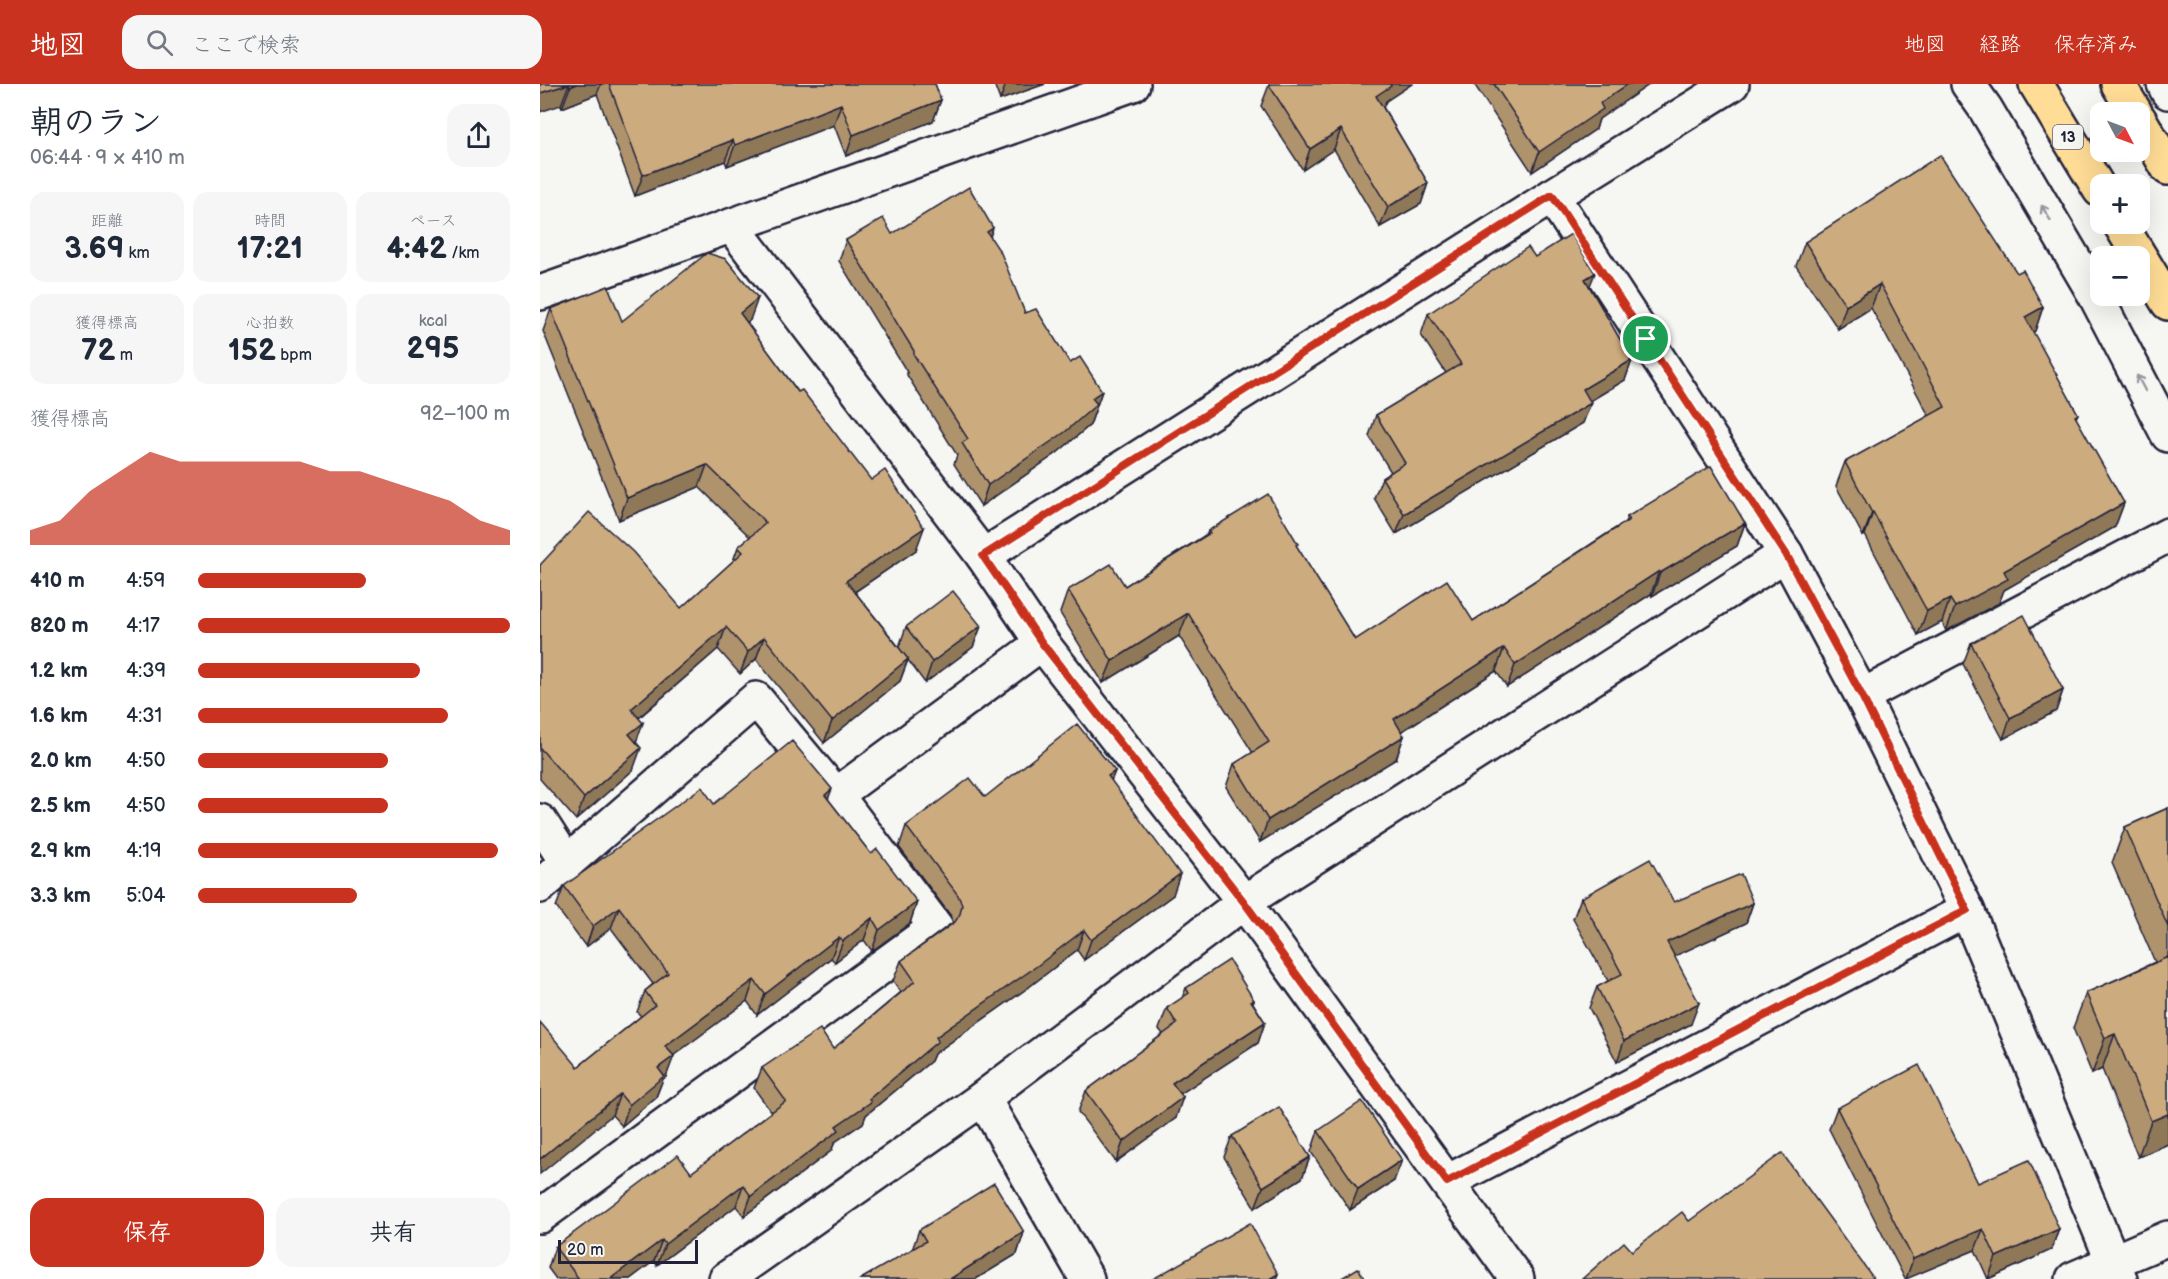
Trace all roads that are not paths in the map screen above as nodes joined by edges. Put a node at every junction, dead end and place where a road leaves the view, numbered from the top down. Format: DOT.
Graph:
graph roads {
  1 [pos="1133,84"];
  2 [pos="1732,84"];
  3 [pos="1968,84"];
  4 [pos="2036,84"];
  5 [pos="2118,84"];
  6 [pos="2164,84"];
  7 [pos="2168,92"];
  8 [pos="2129,102"];
  9 [pos="2150,138"];
  10 [pos="2168,168"];
  11 [pos="2090,174"];
  12 [pos="1552,195"];
  13 [pos="732,226"];
  14 [pos="2126,234"];
  15 [pos="540,294"];
  16 [pos="2168,303"];
  17 [pos="2168,435"];
  18 [pos="2168,535"];
  19 [pos="1786,554"];
  20 [pos="983,556"];
  21 [pos="1042,643"];
  22 [pos="1862,696"];
  23 [pos="836,795"];
  24 [pos="540,821"];
  25 [pos="567,863"];
  26 [pos="540,886"];
  27 [pos="1244,902"];
  28 [pos="1967,910"];
  29 [pos="983,1098"];
  30 [pos="1447,1182"];
  31 [pos="540,1216"];
  32 [pos="2168,1238"];
  33 [pos="2116,1270"];
  34 [pos="726,1279"];
  35 [pos="1087,1279"];
  36 [pos="1517,1279"];
  37 [pos="2073,1279"];
  1 -- 13 [label="street"];
  2 -- 12 [label="street"];
  17 -- 3 [label="street, one-way"];
  4 -- 11 [label="highway, 13"];
  5 -- 8 [label="highway"];
  6 -- 7 [label="street"];
  9 -- 10 [label="highway"];
  12 -- 19 [label="street"];
  12 -- 20 [label="street"];
  13 -- 15 [label="street"];
  13 -- 20 [label="street"];
  14 -- 16 [label="highway"];
  18 -- 22 [label="street"];
  19 -- 22 [label="street"];
  19 -- 27 [label="street"];
  20 -- 21 [label="street"];
  21 -- 23 [label="street"];
  21 -- 27 [label="street"];
  22 -- 28 [label="street"];
  23 -- 25 [label="street"];
  23 -- 31 [label="street"];
  24 -- 25 [label="street"];
  25 -- 26 [label="street"];
  27 -- 29 [label="street"];
  27 -- 30 [label="street"];
  28 -- 30 [label="street"];
  28 -- 33 [label="street"];
  29 -- 34 [label="street"];
  29 -- 35 [label="street"];
  30 -- 36 [label="street"];
  32 -- 33 [label="street"];
  33 -- 37 [label="street"];
}
